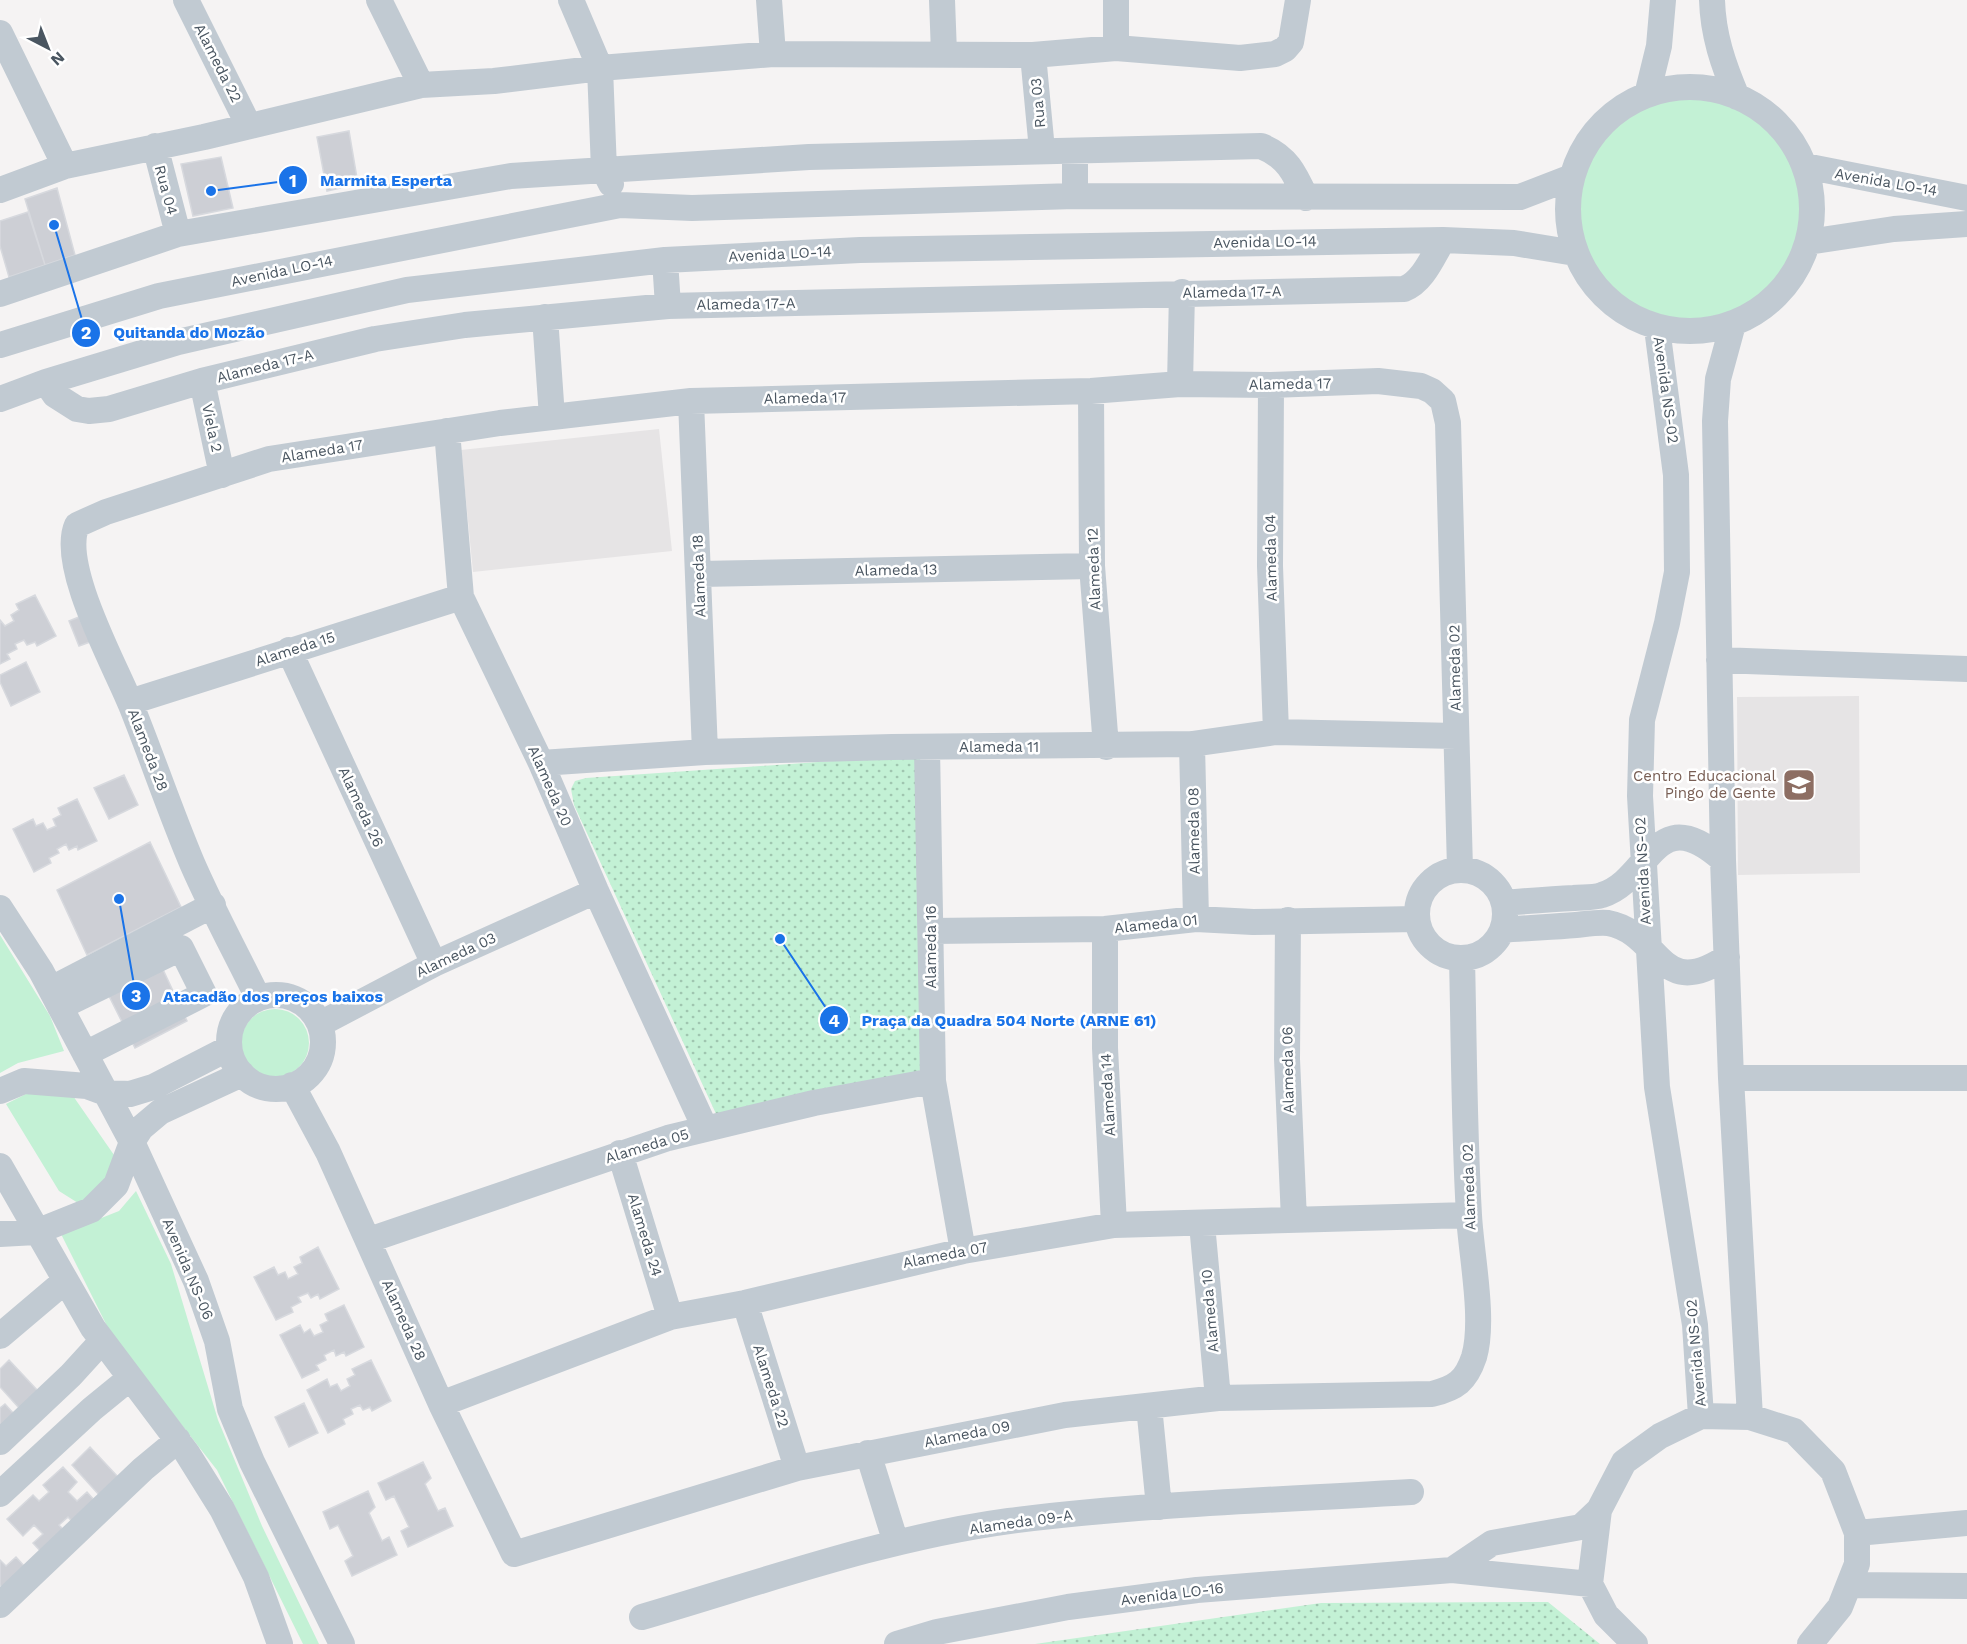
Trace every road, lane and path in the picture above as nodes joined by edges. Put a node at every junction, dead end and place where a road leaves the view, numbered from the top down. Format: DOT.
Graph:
graph roads {
  1 [pos="186,0"];
  2 [pos="380,0"];
  3 [pos="571,0"];
  4 [pos="769,0"];
  5 [pos="942,0"];
  6 [pos="1116,0"];
  7 [pos="1298,0"];
  8 [pos="1663,0"];
  9 [pos="1712,0"];
  10 [pos="0,33"];
  11 [pos="1116,48"];
  12 [pos="944,53"];
  13 [pos="773,54"];
  14 [pos="1034,56"];
  15 [pos="600,68"];
  16 [pos="421,85"];
  17 [pos="1647,95"];
  18 [pos="1737,97"];
  19 [pos="249,126"];
  20 [pos="155,146"];
  21 [pos="1042,150"];
  22 [pos="1075,152"];
  23 [pos="65,166"];
  24 [pos="1805,166"];
  25 [pos="657,168"];
  26 [pos="604,170"];
  27 [pos="1572,177"];
  28 [pos="0,190"];
  29 [pos="1075,196"];
  30 [pos="1306,198"];
  31 [pos="1967,198"];
  32 [pos="620,205"];
  33 [pos="656,207"];
  34 [pos="1967,224"];
  35 [pos="178,234"];
  36 [pos="1443,240"];
  37 [pos="1808,242"];
  38 [pos="1575,253"];
  39 [pos="665,260"];
  40 [pos="1182,292"];
  41 [pos="0,294"];
  42 [pos="668,306"];
  43 [pos="545,318"];
  44 [pos="1733,324"];
  45 [pos="1657,328"];
  46 [pos="0,345"];
  47 [pos="202,381"];
  48 [pos="46,382"];
  49 [pos="1180,384"];
  50 [pos="1271,385"];
  51 [pos="1091,391"];
  52 [pos="0,399"];
  53 [pos="691,400"];
  54 [pos="552,417"];
  55 [pos="447,431"];
  56 [pos="1451,467"];
  57 [pos="222,475"];
  58 [pos="106,512"];
  59 [pos="1092,566"];
  60 [pos="700,574"];
  61 [pos="461,597"];
  62 [pos="288,650"];
  63 [pos="1719,660"];
  64 [pos="1967,669"];
  65 [pos="130,702"];
  66 [pos="1276,732"];
  67 [pos="1456,736"];
  68 [pos="1192,744"];
  69 [pos="1106,747"];
  70 [pos="927,748"];
  71 [pos="705,752"];
  72 [pos="541,763"];
  73 [pos="1644,858"];
  74 [pos="1723,860"];
  75 [pos="1460,869"];
  76 [pos="596,891"];
  77 [pos="1504,903"];
  78 [pos="213,905"];
  79 [pos="0,908"];
  80 [pos="1196,919"];
  81 [pos="1416,919"];
  82 [pos="1288,920"];
  83 [pos="1105,929"];
  84 [pos="1502,930"];
  85 [pos="932,931"];
  86 [pos="1647,947"];
  87 [pos="1726,957"];
  88 [pos="1462,958"];
  89 [pos="434,964"];
  90 [pos="56,998"];
  91 [pos="258,998"];
  92 [pos="320,1024"];
  93 [pos="229,1048"];
  94 [pos="85,1054"];
  95 [pos="242,1074"];
  96 [pos="1731,1078"];
  97 [pos="1967,1078"];
  98 [pos="933,1081"];
  99 [pos="292,1086"];
  100 [pos="0,1091"];
  101 [pos="106,1093"];
  102 [pos="705,1128"];
  103 [pos="132,1142"];
  104 [pos="620,1153"];
  105 [pos="0,1166"];
  106 [pos="1469,1215"];
  107 [pos="1294,1220"];
  108 [pos="1202,1224"];
  109 [pos="1113,1225"];
  110 [pos="36,1232"];
  111 [pos="0,1234"];
  112 [pos="369,1240"];
  113 [pos="963,1251"];
  114 [pos="65,1281"];
  115 [pos="745,1303"];
  116 [pos="670,1317"];
  117 [pos="0,1336"];
  118 [pos="102,1341"];
  119 [pos="130,1378"];
  120 [pos="1432,1394"];
  121 [pos="1218,1398"];
  122 [pos="441,1404"];
  123 [pos="1149,1406"];
  124 [pos="1701,1416"];
  125 [pos="1750,1417"];
  126 [pos="178,1440"];
  127 [pos="0,1442"];
  128 [pos="868,1453"];
  129 [pos="797,1468"];
  130 [pos="1411,1492"];
  131 [pos="0,1494"];
  132 [pos="1159,1507"];
  133 [pos="1599,1510"];
  134 [pos="1967,1523"];
  135 [pos="1857,1533"];
  136 [pos="896,1543"];
  137 [pos="514,1554"];
  138 [pos="1452,1570"];
  139 [pos="1590,1584"];
  140 [pos="1849,1585"];
  141 [pos="1967,1586"];
  142 [pos="0,1605"];
  143 [pos="642,1617"];
  144 [pos="280,1644"];
  145 [pos="342,1644"];
  146 [pos="897,1644"];
  147 [pos="1635,1644"];
  148 [pos="1810,1644"];
  1 -- 19 [label="street, Alameda 22"];
  2 -- 16 [label="street"];
  3 -- 15 [label="street"];
  4 -- 13 [label="street"];
  5 -- 12 [label="street"];
  6 -- 11 [label="street"];
  7 -- 11 [label="street"];
  8 -- 17 [label="street"];
  9 -- 18 [label="street"];
  10 -- 23 [label="street"];
  11 -- 14 [label="street"];
  12 -- 13 [label="street"];
  12 -- 14 [label="street"];
  13 -- 15 [label="street"];
  14 -- 21 [label="street, Rua 03"];
  15 -- 16 [label="street"];
  15 -- 26 [label="street"];
  16 -- 19 [label="street"];
  17 -- 18 [label="street"];
  17 -- 27 [label="street"];
  18 -- 24 [label="street"];
  19 -- 20 [label="street"];
  20 -- 23 [label="street"];
  20 -- 35 [label="street, Rua 04"];
  21 -- 22 [label="street"];
  21 -- 25 [label="street"];
  22 -- 29 [label="street"];
  22 -- 30 [label="street"];
  23 -- 28 [label="street"];
  24 -- 31 [label="street, Avenida LO-14"];
  24 -- 37 [label="street"];
  25 -- 26 [label="street"];
  25 -- 33 [label="street"];
  26 -- 32 [label="street"];
  26 -- 35 [label="street"];
  27 -- 30 [label="street, Avenida LO-14"];
  27 -- 38 [label="street"];
  29 -- 30 [label="street, Avenida LO-14"];
  29 -- 33 [label="street, Avenida LO-14"];
  32 -- 33 [label="street, Avenida LO-14"];
  32 -- 46 [label="street, Avenida LO-14"];
  34 -- 37 [label="street"];
  35 -- 41 [label="street"];
  36 -- 38 [label="street, Avenida LO-14"];
  36 -- 39 [label="street, Avenida LO-14"];
  36 -- 40 [label="street, Alameda 17-A"];
  37 -- 44 [label="street"];
  38 -- 45 [label="street"];
  39 -- 42 [label="street"];
  39 -- 48 [label="street, Avenida LO-14"];
  40 -- 42 [label="street, Alameda 17-A"];
  40 -- 49 [label="street"];
  42 -- 43 [label="street, Alameda 17-A"];
  43 -- 47 [label="street, Alameda 17-A"];
  43 -- 54 [label="street"];
  44 -- 45 [label="street"];
  44 -- 63 [label="street"];
  45 -- 73 [label="street, Avenida NS-02"];
  47 -- 48 [label="street, Alameda 17-A"];
  47 -- 57 [label="street, Viela 2"];
  48 -- 52 [label="street, Avenida LO-14"];
  49 -- 50 [label="street, Alameda 17"];
  49 -- 51 [label="street, Alameda 17"];
  50 -- 56 [label="street, Alameda 17"];
  50 -- 66 [label="street, Alameda 04"];
  51 -- 53 [label="street, Alameda 17"];
  51 -- 59 [label="street, Alameda 12"];
  53 -- 54 [label="street, Alameda 17"];
  53 -- 60 [label="street, Alameda 18"];
  54 -- 55 [label="street, Alameda 17"];
  55 -- 57 [label="street, Alameda 17"];
  55 -- 61 [label="street, Alameda 20"];
  56 -- 67 [label="street, Alameda 02"];
  57 -- 58 [label="street, Alameda 17"];
  58 -- 65 [label="street, Alameda 28"];
  59 -- 60 [label="street, Alameda 13"];
  59 -- 69 [label="street, Alameda 12"];
  60 -- 71 [label="street, Alameda 18"];
  61 -- 62 [label="street, Alameda 15"];
  61 -- 72 [label="street, Alameda 20"];
  62 -- 65 [label="street, Alameda 15"];
  62 -- 89 [label="street, Alameda 26"];
  63 -- 64 [label="street"];
  63 -- 74 [label="street"];
  65 -- 78 [label="street, Alameda 28"];
  66 -- 67 [label="street, Alameda 11"];
  66 -- 68 [label="street, Alameda 11"];
  67 -- 75 [label="street, Alameda 02"];
  68 -- 69 [label="street, Alameda 11"];
  68 -- 80 [label="street, Alameda 08"];
  69 -- 70 [label="street, Alameda 11"];
  70 -- 71 [label="street, Alameda 11"];
  70 -- 85 [label="street, Alameda 16"];
  71 -- 72 [label="street, Alameda 11"];
  72 -- 76 [label="street, Alameda 20"];
  73 -- 74 [label="street"];
  73 -- 77 [label="street"];
  73 -- 86 [label="street, Avenida NS-02"];
  74 -- 87 [label="street"];
  75 -- 77 [label="street"];
  75 -- 81 [label="street"];
  76 -- 89 [label="street, Alameda 03"];
  76 -- 102 [label="street, Alameda 20"];
  77 -- 84 [label="street"];
  78 -- 90 [label="street"];
  78 -- 91 [label="street, Alameda 28"];
  79 -- 90 [label="street, Avenida NS-06"];
  80 -- 82 [label="street, Alameda 01"];
  80 -- 83 [label="street, Alameda 01"];
  81 -- 82 [label="street, Alameda 01"];
  81 -- 88 [label="street"];
  82 -- 107 [label="street, Alameda 06"];
  83 -- 85 [label="street, Alameda 01"];
  83 -- 109 [label="street, Alameda 14"];
  84 -- 86 [label="street"];
  84 -- 88 [label="street"];
  85 -- 98 [label="street, Alameda 16"];
  86 -- 87 [label="street"];
  86 -- 124 [label="street, Avenida NS-02"];
  87 -- 96 [label="street"];
  88 -- 106 [label="street, Alameda 02"];
  89 -- 92 [label="street, Alameda 03"];
  90 -- 94 [label="street, Avenida NS-06"];
  90 -- 94 [label="street"];
  91 -- 92 [label="street"];
  91 -- 93 [label="street"];
  92 -- 99 [label="street"];
  93 -- 95 [label="street"];
  93 -- 101 [label="street"];
  94 -- 101 [label="street, Avenida NS-06"];
  95 -- 99 [label="street"];
  95 -- 103 [label="street"];
  96 -- 97 [label="street"];
  96 -- 125 [label="street"];
  98 -- 102 [label="street, Alameda 05"];
  98 -- 113 [label="street, Alameda 16"];
  99 -- 112 [label="street, Alameda 28"];
  100 -- 101 [label="street"];
  101 -- 103 [label="street, Avenida NS-06"];
  102 -- 104 [label="street, Alameda 05"];
  103 -- 110 [label="street"];
  103 -- 145 [label="street, Avenida NS-06"];
  104 -- 112 [label="street, Alameda 05"];
  104 -- 116 [label="street, Alameda 24"];
  105 -- 110 [label="street"];
  106 -- 107 [label="street, Alameda 07"];
  106 -- 120 [label="street, Alameda 02"];
  107 -- 108 [label="street, Alameda 07"];
  108 -- 109 [label="street, Alameda 07"];
  108 -- 121 [label="street, Alameda 10"];
  109 -- 113 [label="street, Alameda 07"];
  110 -- 111 [label="street"];
  110 -- 114 [label="street"];
  112 -- 122 [label="street, Alameda 28"];
  113 -- 115 [label="street, Alameda 07"];
  114 -- 117 [label="street"];
  114 -- 118 [label="street"];
  115 -- 116 [label="street, Alameda 07"];
  115 -- 129 [label="street, Alameda 22"];
  116 -- 122 [label="street, Alameda 07"];
  118 -- 119 [label="street"];
  118 -- 127 [label="street"];
  119 -- 126 [label="street"];
  119 -- 131 [label="street"];
  120 -- 121 [label="street, Alameda 09"];
  121 -- 123 [label="street, Alameda 09"];
  122 -- 137 [label="street, Alameda 28"];
  123 -- 128 [label="street, Alameda 09"];
  123 -- 132 [label="street"];
  124 -- 125 [label="street"];
  124 -- 133 [label="street"];
  125 -- 135 [label="street"];
  126 -- 142 [label="street"];
  126 -- 144 [label="street"];
  128 -- 129 [label="street, Alameda 09"];
  128 -- 136 [label="street"];
  129 -- 137 [label="street, Alameda 09"];
  130 -- 132 [label="street, Alameda 09-A"];
  132 -- 136 [label="street, Alameda 09-A"];
  133 -- 138 [label="street, Avenida LO-16"];
  133 -- 139 [label="street"];
  134 -- 135 [label="street"];
  135 -- 140 [label="street"];
  136 -- 143 [label="street, Alameda 09-A"];
  138 -- 139 [label="street, Avenida LO-16"];
  138 -- 146 [label="street, Avenida LO-16"];
  139 -- 147 [label="street"];
  140 -- 141 [label="street"];
  140 -- 148 [label="street"];
}
